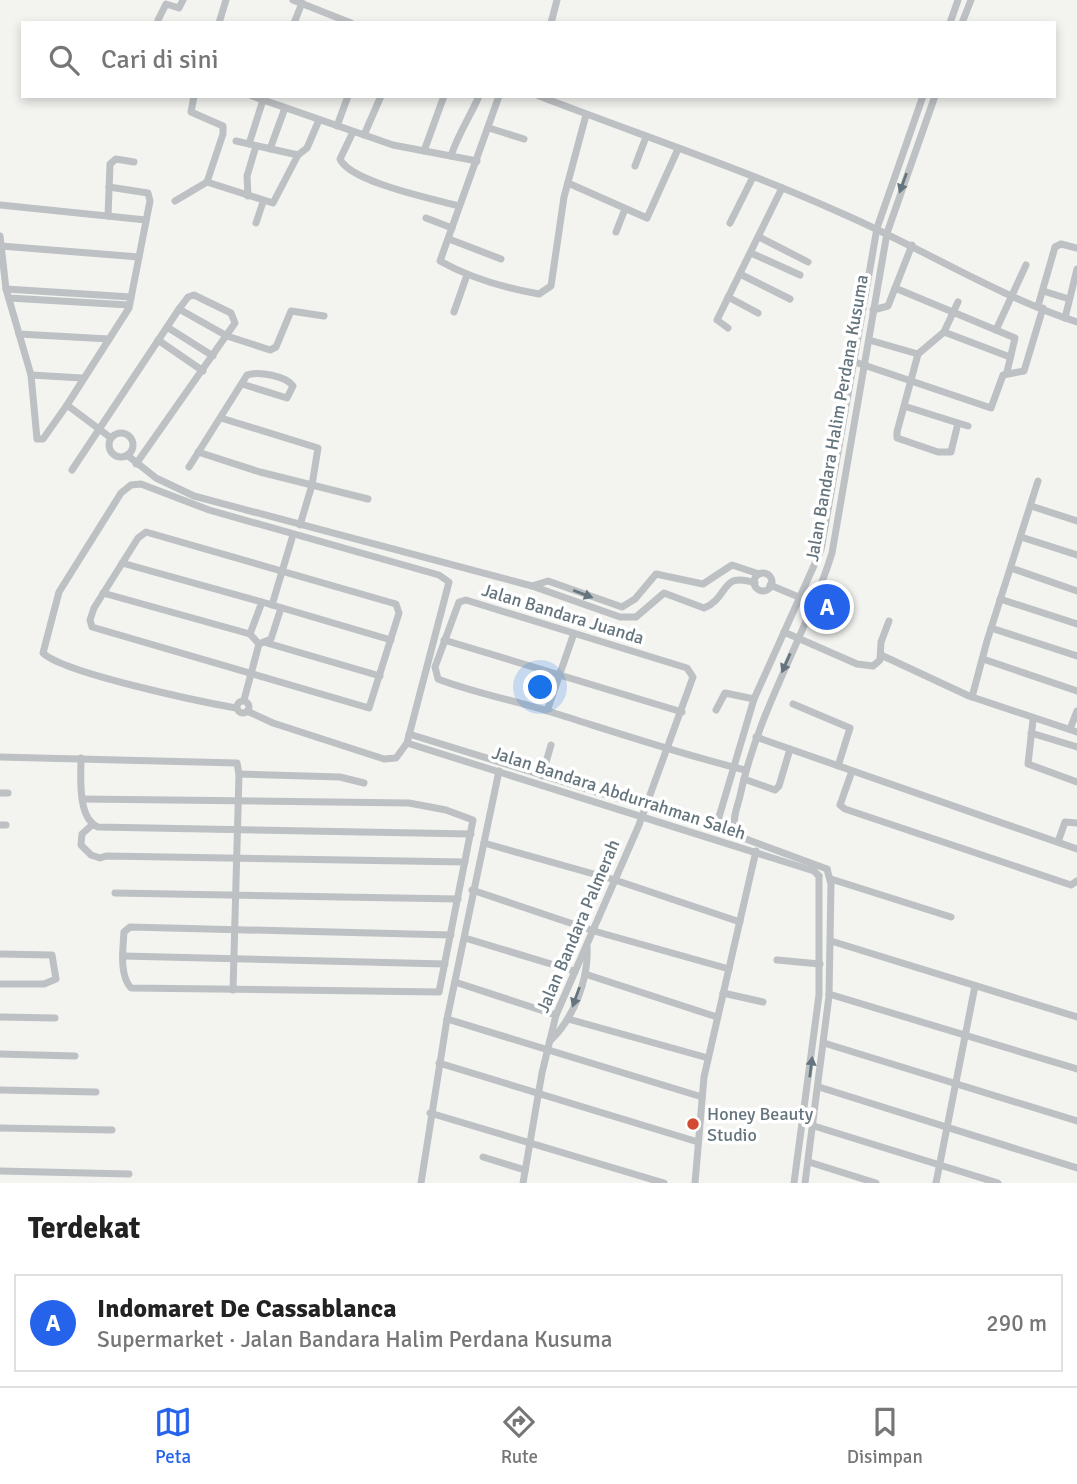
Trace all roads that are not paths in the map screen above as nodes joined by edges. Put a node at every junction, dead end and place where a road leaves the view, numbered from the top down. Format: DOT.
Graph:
graph roads {
  1 [pos="183,0"];
  2 [pos="226,0"];
  3 [pos="293,0"];
  4 [pos="557,0"];
  5 [pos="958,0"];
  6 [pos="971,0"];
  7 [pos="302,4"];
  8 [pos="158,20"];
  9 [pos="220,21"];
  10 [pos="295,21"];
  11 [pos="346,21"];
  12 [pos="552,21"];
  13 [pos="951,21"];
  14 [pos="963,21"];
  15 [pos="194,98"];
  16 [pos="258,98"];
  17 [pos="347,98"];
  18 [pos="380,98"];
  19 [pos="443,98"];
  20 [pos="477,98"];
  21 [pos="498,98"];
  22 [pos="544,98"];
  23 [pos="922,98"];
  24 [pos="934,98"];
  25 [pos="263,100"];
  26 [pos="277,100"];
  27 [pos="285,108"];
  28 [pos="586,115"];
  29 [pos="319,120"];
  30 [pos="337,126"];
  31 [pos="489,128"];
  32 [pos="353,132"];
  33 [pos="364,135"];
  34 [pos="646,137"];
  35 [pos="524,139"];
  36 [pos="236,141"];
  37 [pos="253,145"];
  38 [pos="270,149"];
  39 [pos="678,149"];
  40 [pos="903,150"];
  41 [pos="424,151"];
  42 [pos="914,154"];
  43 [pos="298,155"];
  44 [pos="451,156"];
  45 [pos="478,161"];
  46 [pos="134,162"];
  47 [pos="635,166"];
  48 [pos="753,177"];
  49 [pos="207,182"];
  50 [pos="568,183"];
  51 [pos="109,187"];
  52 [pos="782,188"];
  53 [pos="248,195"];
  54 [pos="175,201"];
  55 [pos="263,202"];
  56 [pos="0,205"];
  57 [pos="459,206"];
  58 [pos="625,209"];
  59 [pos="108,216"];
  60 [pos="426,218"];
  61 [pos="146,220"];
  62 [pos="256,223"];
  63 [pos="730,223"];
  64 [pos="452,228"];
  65 [pos="877,228"];
  66 [pos="616,232"];
  67 [pos="887,233"];
  68 [pos="0,236"];
  69 [pos="759,237"];
  70 [pos="449,239"];
  71 [pos="912,245"];
  72 [pos="1,246"];
  73 [pos="1077,248"];
  74 [pos="751,253"];
  75 [pos="139,257"];
  76 [pos="501,259"];
  77 [pos="808,262"];
  78 [pos="1026,265"];
  79 [pos="1077,269"];
  80 [pos="740,274"];
  81 [pos="467,275"];
  82 [pos="800,275"];
  83 [pos="895,288"];
  84 [pos="6,289"];
  85 [pos="1013,289"];
  86 [pos="9,298"];
  87 [pos="66,298"];
  88 [pos="728,298"];
  89 [pos="790,299"];
  90 [pos="1069,299"];
  91 [pos="130,301"];
  92 [pos="1041,301"];
  93 [pos="958,302"];
  94 [pos="179,309"];
  95 [pos="873,310"];
  96 [pos="454,312"];
  97 [pos="758,313"];
  98 [pos="954,313"];
  99 [pos="1065,313"];
  100 [pos="324,316"];
  101 [pos="1077,322"];
  102 [pos="167,327"];
  103 [pos="728,328"];
  104 [pos="996,330"];
  105 [pos="944,332"];
  106 [pos="19,334"];
  107 [pos="227,336"];
  108 [pos="109,339"];
  109 [pos="158,340"];
  110 [pos="869,340"];
  111 [pos="918,355"];
  112 [pos="213,356"];
  113 [pos="1010,357"];
  114 [pos="855,362"];
  115 [pos="866,365"];
  116 [pos="203,370"];
  117 [pos="1006,372"];
  118 [pos="31,374"];
  119 [pos="82,378"];
  120 [pos="911,379"];
  121 [pos="242,384"];
  122 [pos="66,405"];
  123 [pos="904,406"];
  124 [pos="221,418"];
  125 [pos="958,423"];
  126 [pos="968,426"];
  127 [pos="99,427"];
  128 [pos="111,438"];
  129 [pos="198,452"];
  130 [pos="127,455"];
  131 [pos="136,464"];
  132 [pos="189,467"];
  133 [pos="72,470"];
  134 [pos="1038,481"];
  135 [pos="312,485"];
  136 [pos="368,499"];
  137 [pos="1031,506"];
  138 [pos="1077,521"];
  139 [pos="300,525"];
  140 [pos="293,535"];
  141 [pos="1021,537"];
  142 [pos="1077,555"];
  143 [pos="122,563"];
  144 [pos="1011,568"];
  145 [pos="283,570"];
  146 [pos="759,574"];
  147 [pos="666,578"];
  148 [pos="755,583"];
  149 [pos="770,584"];
  150 [pos="532,586"];
  151 [pos="1077,591"];
  152 [pos="103,593"];
  153 [pos="664,593"];
  154 [pos="798,597"];
  155 [pos="1000,599"];
  156 [pos="262,602"];
  157 [pos="813,603"];
  158 [pos="272,606"];
  159 [pos="622,607"];
  160 [pos="281,608"];
  161 [pos="620,617"];
  162 [pos="889,621"];
  163 [pos="1077,624"];
  164 [pos="991,628"];
  165 [pos="784,632"];
  166 [pos="250,634"];
  167 [pos="573,636"];
  168 [pos="797,637"];
  169 [pos="391,640"];
  170 [pos="444,640"];
  171 [pos="263,643"];
  172 [pos="881,655"];
  173 [pos="1077,656"];
  174 [pos="983,659"];
  175 [pos="251,674"];
  176 [pos="559,675"];
  177 [pos="380,676"];
  178 [pos="1077,691"];
  179 [pos="971,697"];
  180 [pos="754,699"];
  181 [pos="244,701"];
  182 [pos="793,704"];
  183 [pos="236,708"];
  184 [pos="716,710"];
  185 [pos="247,711"];
  186 [pos="547,711"];
  187 [pos="1077,711"];
  188 [pos="682,712"];
  189 [pos="1033,720"];
  190 [pos="1074,731"];
  191 [pos="1031,733"];
  192 [pos="409,734"];
  193 [pos="756,737"];
  194 [pos="407,743"];
  195 [pos="551,746"];
  196 [pos="670,747"];
  197 [pos="1077,747"];
  198 [pos="790,749"];
  199 [pos="0,757"];
  200 [pos="81,758"];
  201 [pos="838,766"];
  202 [pos="734,767"];
  203 [pos="745,770"];
  204 [pos="499,771"];
  205 [pos="852,771"];
  206 [pos="239,774"];
  207 [pos="542,776"];
  208 [pos="744,779"];
  209 [pos="1077,782"];
  210 [pos="364,783"];
  211 [pos="83,799"];
  212 [pos="238,799"];
  213 [pos="646,808"];
  214 [pos="721,814"];
  215 [pos="642,817"];
  216 [pos="734,822"];
  217 [pos="1077,823"];
  218 [pos="93,824"];
  219 [pos="700,824"];
  220 [pos="238,828"];
  221 [pos="471,834"];
  222 [pos="697,834"];
  223 [pos="1058,842"];
  224 [pos="484,843"];
  225 [pos="757,844"];
  226 [pos="1077,849"];
  227 [pos="756,853"];
  228 [pos="236,857"];
  229 [pos="465,862"];
  230 [pos="827,869"];
  231 [pos="819,876"];
  232 [pos="831,879"];
  233 [pos="615,880"];
  234 [pos="1077,880"];
  235 [pos="472,890"];
  236 [pos="115,893"];
  237 [pos="234,893"];
  238 [pos="458,899"];
  239 [pos="951,917"];
  240 [pos="740,922"];
  241 [pos="233,930"];
  242 [pos="594,931"];
  243 [pos="451,935"];
  244 [pos="465,937"];
  245 [pos="831,941"];
  246 [pos="587,946"];
  247 [pos="0,954"];
  248 [pos="123,956"];
  249 [pos="233,960"];
  250 [pos="777,960"];
  251 [pos="445,964"];
  252 [pos="820,964"];
  253 [pos="729,970"];
  254 [pos="574,971"];
  255 [pos="585,974"];
  256 [pos="456,982"];
  257 [pos="0,984"];
  258 [pos="975,986"];
  259 [pos="233,990"];
  260 [pos="723,993"];
  261 [pos="829,993"];
  262 [pos="763,1002"];
  263 [pos="556,1015"];
  264 [pos="0,1017"];
  265 [pos="717,1017"];
  266 [pos="1077,1017"];
  267 [pos="55,1018"];
  268 [pos="447,1018"];
  269 [pos="568,1019"];
  270 [pos="966,1033"];
  271 [pos="824,1043"];
  272 [pos="548,1046"];
  273 [pos="0,1054"];
  274 [pos="75,1056"];
  275 [pos="709,1058"];
  276 [pos="439,1063"];
  277 [pos="1077,1069"];
  278 [pos="955,1083"];
  279 [pos="819,1087"];
  280 [pos="0,1090"];
  281 [pos="96,1092"];
  282 [pos="538,1093"];
  283 [pos="702,1097"];
  284 [pos="430,1113"];
  285 [pos="1077,1121"];
  286 [pos="948,1125"];
  287 [pos="814,1126"];
  288 [pos="0,1128"];
  289 [pos="112,1130"];
  290 [pos="530,1142"];
  291 [pos="698,1142"];
  292 [pos="483,1157"];
  293 [pos="808,1162"];
  294 [pos="940,1165"];
  295 [pos="1077,1168"];
  296 [pos="525,1170"];
  297 [pos="0,1171"];
  298 [pos="129,1174"];
  299 [pos="421,1183"];
  300 [pos="523,1183"];
  301 [pos="664,1183"];
  302 [pos="695,1183"];
  303 [pos="794,1183"];
  304 [pos="804,1183"];
  305 [pos="876,1183"];
  306 [pos="936,1183"];
  307 [pos="998,1183"];
  1 -- 8 [label="street"];
  2 -- 9 [label="street"];
  3 -- 7 [label="street"];
  4 -- 12 [label="street"];
  5 -- 13 [label="street"];
  6 -- 14 [label="street"];
  7 -- 10 [label="street"];
  7 -- 11 [label="street"];
  15 -- 49 [label="street"];
  16 -- 25 [label="street"];
  17 -- 30 [label="street"];
  18 -- 33 [label="street"];
  19 -- 41 [label="street"];
  20 -- 44 [label="street"];
  21 -- 31 [label="street"];
  22 -- 28 [label="street"];
  23 -- 40 [label="street, Jalan Bandara Halim Perdana Kusuma"];
  24 -- 42 [label="street, Jalan Bandara Halim Perdana Kusuma"];
  25 -- 26 [label="street"];
  25 -- 37 [label="street"];
  26 -- 27 [label="street"];
  27 -- 29 [label="street"];
  27 -- 38 [label="street"];
  28 -- 34 [label="street"];
  28 -- 50 [label="street"];
  29 -- 30 [label="street"];
  29 -- 43 [label="street"];
  30 -- 32 [label="street"];
  31 -- 35 [label="street"];
  31 -- 45 [label="street"];
  32 -- 33 [label="street"];
  32 -- 57 [label="street"];
  33 -- 41 [label="street"];
  34 -- 39 [label="street"];
  34 -- 47 [label="street"];
  36 -- 37 [label="street"];
  37 -- 38 [label="street"];
  37 -- 53 [label="street"];
  38 -- 43 [label="street"];
  39 -- 48 [label="street"];
  39 -- 58 [label="street"];
  40 -- 42 [label="street"];
  40 -- 65 [label="street, Jalan Bandara Halim Perdana Kusuma"];
  41 -- 44 [label="street"];
  42 -- 67 [label="street, Jalan Bandara Halim Perdana Kusuma, one-way"];
  43 -- 55 [label="street"];
  44 -- 45 [label="street"];
  45 -- 57 [label="street"];
  46 -- 51 [label="street"];
  48 -- 52 [label="street"];
  48 -- 63 [label="street"];
  49 -- 53 [label="street"];
  49 -- 54 [label="street"];
  50 -- 58 [label="street"];
  50 -- 81 [label="street"];
  51 -- 59 [label="street"];
  51 -- 61 [label="street"];
  52 -- 65 [label="street"];
  52 -- 69 [label="street"];
  53 -- 55 [label="street"];
  55 -- 62 [label="street"];
  56 -- 59 [label="street"];
  57 -- 64 [label="street"];
  58 -- 66 [label="street"];
  59 -- 61 [label="street"];
  60 -- 64 [label="street"];
  61 -- 75 [label="street"];
  64 -- 70 [label="street"];
  65 -- 67 [label="street"];
  65 -- 114 [label="street, Jalan Bandara Halim Perdana Kusuma"];
  67 -- 71 [label="street"];
  67 -- 95 [label="street, Jalan Bandara Halim Perdana Kusuma"];
  68 -- 72 [label="street"];
  69 -- 74 [label="street"];
  69 -- 77 [label="street"];
  70 -- 76 [label="street"];
  70 -- 81 [label="street"];
  71 -- 83 [label="street"];
  71 -- 85 [label="street"];
  72 -- 75 [label="street"];
  72 -- 84 [label="street"];
  73 -- 92 [label="street"];
  74 -- 80 [label="street"];
  74 -- 82 [label="street"];
  75 -- 91 [label="street"];
  78 -- 85 [label="street"];
  79 -- 90 [label="street"];
  80 -- 88 [label="street"];
  80 -- 89 [label="street"];
  81 -- 96 [label="street"];
  83 -- 95 [label="street"];
  83 -- 98 [label="street"];
  84 -- 86 [label="street"];
  84 -- 87 [label="street"];
  85 -- 92 [label="street"];
  85 -- 104 [label="street"];
  86 -- 87 [label="street"];
  86 -- 106 [label="street"];
  87 -- 91 [label="street"];
  88 -- 97 [label="street"];
  88 -- 103 [label="street"];
  90 -- 92 [label="street"];
  90 -- 99 [label="street"];
  91 -- 108 [label="street"];
  92 -- 99 [label="street"];
  92 -- 117 [label="street"];
  93 -- 98 [label="street"];
  94 -- 102 [label="street"];
  94 -- 107 [label="street"];
  94 -- 107 [label="street"];
  95 -- 110 [label="street, Jalan Bandara Halim Perdana Kusuma"];
  98 -- 104 [label="street"];
  98 -- 105 [label="street"];
  99 -- 101 [label="street"];
  100 -- 107 [label="street"];
  102 -- 109 [label="street"];
  102 -- 112 [label="street"];
  104 -- 113 [label="street"];
  105 -- 111 [label="street"];
  105 -- 113 [label="street"];
  106 -- 108 [label="street"];
  106 -- 118 [label="street"];
  107 -- 112 [label="street"];
  108 -- 119 [label="street"];
  109 -- 116 [label="street"];
  109 -- 127 [label="street"];
  110 -- 111 [label="street"];
  110 -- 115 [label="street, Jalan Bandara Halim Perdana Kusuma"];
  111 -- 120 [label="street"];
  112 -- 116 [label="street"];
  113 -- 117 [label="street"];
  114 -- 115 [label="street"];
  114 -- 154 [label="street, Jalan Bandara Halim Perdana Kusuma"];
  115 -- 120 [label="street"];
  115 -- 157 [label="street, Jalan Bandara Halim Perdana Kusuma"];
  116 -- 131 [label="street"];
  117 -- 120 [label="street"];
  118 -- 119 [label="street"];
  118 -- 122 [label="street"];
  119 -- 122 [label="street"];
  120 -- 123 [label="street"];
  121 -- 121 [label="street"];
  121 -- 124 [label="street"];
  122 -- 127 [label="street"];
  123 -- 125 [label="street"];
  123 -- 125 [label="street"];
  124 -- 129 [label="street"];
  124 -- 135 [label="street"];
  125 -- 126 [label="street"];
  127 -- 128 [label="street"];
  127 -- 133 [label="street"];
  128 -- 130 [label="street"];
  128 -- 130 [label="street"];
  129 -- 132 [label="street"];
  129 -- 135 [label="street"];
  130 -- 131 [label="street"];
  131 -- 139 [label="street"];
  134 -- 137 [label="street"];
  135 -- 136 [label="street"];
  135 -- 139 [label="street"];
  137 -- 138 [label="street"];
  137 -- 141 [label="street"];
  139 -- 150 [label="street"];
  140 -- 145 [label="street"];
  140 -- 183 [label="street"];
  140 -- 192 [label="street"];
  141 -- 142 [label="street"];
  141 -- 144 [label="street"];
  143 -- 145 [label="street"];
  143 -- 152 [label="street"];
  143 -- 156 [label="street"];
  144 -- 151 [label="street"];
  144 -- 155 [label="street"];
  145 -- 158 [label="street"];
  145 -- 169 [label="street"];
  146 -- 147 [label="street"];
  146 -- 148 [label="street"];
  146 -- 149 [label="street"];
  147 -- 153 [label="street"];
  147 -- 159 [label="street"];
  148 -- 149 [label="street"];
  148 -- 153 [label="street"];
  149 -- 154 [label="street"];
  150 -- 159 [label="street, one-way"];
  150 -- 161 [label="street"];
  152 -- 166 [label="street"];
  152 -- 175 [label="street"];
  153 -- 161 [label="street"];
  154 -- 157 [label="street"];
  154 -- 165 [label="street, Jalan Bandara Halim Perdana Kusuma"];
  155 -- 163 [label="street"];
  155 -- 164 [label="street"];
  156 -- 158 [label="street"];
  156 -- 166 [label="street"];
  157 -- 168 [label="street, Jalan Bandara Halim Perdana Kusuma"];
  158 -- 160 [label="street"];
  159 -- 161 [label="street"];
  160 -- 169 [label="street"];
  160 -- 171 [label="street"];
  162 -- 172 [label="street"];
  164 -- 173 [label="street"];
  164 -- 174 [label="street"];
  165 -- 168 [label="street"];
  165 -- 180 [label="street, Jalan Bandara Halim Perdana Kusuma"];
  166 -- 171 [label="street"];
  167 -- 170 [label="street, Jalan Bandara Juanda"];
  167 -- 176 [label="street"];
  167 -- 188 [label="street, Jalan Bandara Juanda"];
  168 -- 172 [label="street"];
  168 -- 193 [label="street, Jalan Bandara Halim Perdana Kusuma, one-way"];
  169 -- 177 [label="street"];
  170 -- 176 [label="street"];
  170 -- 186 [label="street, Jalan Bandara Juanda"];
  171 -- 175 [label="street"];
  171 -- 177 [label="street"];
  172 -- 179 [label="street"];
  174 -- 178 [label="street"];
  174 -- 179 [label="street"];
  175 -- 177 [label="street"];
  175 -- 181 [label="street"];
  176 -- 186 [label="street"];
  176 -- 188 [label="street"];
  179 -- 189 [label="street"];
  180 -- 184 [label="street"];
  180 -- 202 [label="street, Jalan Bandara Halim Perdana Kusuma"];
  181 -- 183 [label="street"];
  181 -- 185 [label="street"];
  182 -- 201 [label="street"];
  183 -- 185 [label="street"];
  185 -- 194 [label="street"];
  186 -- 196 [label="street, Jalan Bandara Juanda"];
  187 -- 190 [label="street"];
  188 -- 196 [label="street, Jalan Bandara Juanda"];
  189 -- 190 [label="street"];
  189 -- 191 [label="street"];
  191 -- 197 [label="street"];
  191 -- 209 [label="street"];
  192 -- 194 [label="street"];
  192 -- 207 [label="street, Jalan Bandara Abdurrahman Saleh"];
  193 -- 198 [label="street"];
  193 -- 203 [label="street, Jalan Bandara Halim Perdana Kusuma"];
  194 -- 204 [label="street, Jalan Bandara Abdurrahman Saleh"];
  195 -- 207 [label="street"];
  196 -- 202 [label="street, Jalan Bandara Juanda"];
  196 -- 213 [label="street, Jalan Bandara Juanda"];
  198 -- 201 [label="street"];
  198 -- 208 [label="street"];
  199 -- 200 [label="street"];
  200 -- 206 [label="street"];
  200 -- 211 [label="street"];
  201 -- 205 [label="street"];
  202 -- 203 [label="street, Jalan Bandara Juanda"];
  202 -- 214 [label="street, Jalan Bandara Halim Perdana Kusuma"];
  203 -- 208 [label="street, Jalan Bandara Halim Perdana Kusuma"];
  204 -- 215 [label="street, Jalan Bandara Abdurrahman Saleh"];
  204 -- 224 [label="street"];
  205 -- 223 [label="street"];
  205 -- 234 [label="street"];
  206 -- 210 [label="street"];
  206 -- 212 [label="street"];
  207 -- 213 [label="street, Jalan Bandara Abdurrahman Saleh"];
  208 -- 216 [label="street, Jalan Bandara Halim Perdana Kusuma"];
  211 -- 212 [label="street"];
  211 -- 218 [label="street"];
  212 -- 220 [label="street"];
  212 -- 221 [label="street"];
  213 -- 215 [label="street, Jalan Bandara Palmerah"];
  213 -- 219 [label="street, Jalan Bandara Abdurrahman Saleh"];
  214 -- 219 [label="street, Jalan Bandara Abdurrahman Saleh"];
  215 -- 222 [label="street, Jalan Bandara Abdurrahman Saleh"];
  215 -- 233 [label="street, Jalan Bandara Palmerah"];
  216 -- 225 [label="street, Jalan Bandara Abdurrahman Saleh"];
  217 -- 223 [label="street"];
  218 -- 220 [label="street"];
  218 -- 228 [label="street"];
  219 -- 222 [label="street"];
  220 -- 221 [label="street"];
  220 -- 228 [label="street"];
  221 -- 229 [label="street"];
  222 -- 227 [label="street, Jalan Bandara Abdurrahman Saleh"];
  223 -- 226 [label="street"];
  224 -- 233 [label="street"];
  224 -- 235 [label="street"];
  225 -- 227 [label="street"];
  225 -- 230 [label="street, Jalan Bandara Abdurrahman Saleh"];
  227 -- 231 [label="street, Jalan Bandara Abdurrahman Saleh"];
  227 -- 240 [label="street"];
  228 -- 229 [label="street"];
  228 -- 237 [label="street"];
  229 -- 238 [label="street"];
  230 -- 231 [label="street"];
  230 -- 232 [label="street"];
  231 -- 252 [label="street"];
  232 -- 239 [label="street"];
  232 -- 245 [label="street"];
  233 -- 240 [label="street"];
  233 -- 242 [label="street, Jalan Bandara Palmerah"];
  235 -- 242 [label="street"];
  235 -- 244 [label="street"];
  236 -- 237 [label="street"];
  237 -- 238 [label="street"];
  237 -- 241 [label="street"];
  238 -- 243 [label="street"];
  240 -- 253 [label="street"];
  241 -- 243 [label="street"];
  241 -- 248 [label="street"];
  241 -- 249 [label="street"];
  242 -- 246 [label="street, Jalan Bandara Palmerah"];
  242 -- 253 [label="street"];
  243 -- 251 [label="street"];
  244 -- 254 [label="street"];
  244 -- 256 [label="street"];
  245 -- 258 [label="street"];
  245 -- 261 [label="street"];
  246 -- 254 [label="street, Jalan Bandara Palmerah"];
  246 -- 255 [label="street"];
  247 -- 257 [label="street"];
  248 -- 249 [label="street"];
  248 -- 259 [label="street"];
  249 -- 251 [label="street"];
  249 -- 259 [label="street"];
  250 -- 252 [label="street"];
  251 -- 259 [label="street"];
  303 -- 252 [label="street, one-way"];
  253 -- 260 [label="street"];
  254 -- 263 [label="street, Jalan Bandara Palmerah"];
  255 -- 265 [label="street"];
  255 -- 269 [label="street, one-way"];
  256 -- 263 [label="street"];
  256 -- 268 [label="street"];
  258 -- 266 [label="street"];
  258 -- 270 [label="street"];
  260 -- 262 [label="street"];
  260 -- 265 [label="street"];
  261 -- 270 [label="street"];
  261 -- 271 [label="street"];
  263 -- 272 [label="street, Jalan Bandara Palmerah"];
  264 -- 267 [label="street"];
  265 -- 275 [label="street"];
  268 -- 272 [label="street"];
  268 -- 276 [label="street"];
  269 -- 272 [label="street"];
  269 -- 275 [label="street"];
  270 -- 277 [label="street"];
  270 -- 278 [label="street"];
  271 -- 278 [label="street"];
  271 -- 279 [label="street"];
  272 -- 282 [label="street, Jalan Bandara Palmerah"];
  272 -- 283 [label="street"];
  273 -- 274 [label="street"];
  275 -- 283 [label="street"];
  276 -- 282 [label="street"];
  276 -- 284 [label="street"];
  278 -- 285 [label="street"];
  278 -- 286 [label="street"];
  279 -- 286 [label="street"];
  279 -- 287 [label="street"];
  280 -- 281 [label="street"];
  282 -- 290 [label="street, Jalan Bandara Palmerah"];
  282 -- 291 [label="street"];
  283 -- 291 [label="street"];
  284 -- 290 [label="street"];
  284 -- 299 [label="street"];
  286 -- 294 [label="street"];
  286 -- 295 [label="street"];
  287 -- 293 [label="street"];
  287 -- 294 [label="street"];
  288 -- 289 [label="street"];
  290 -- 296 [label="street, Jalan Bandara Palmerah"];
  290 -- 301 [label="street"];
  291 -- 302 [label="street"];
  292 -- 296 [label="street"];
  293 -- 304 [label="street"];
  293 -- 305 [label="street"];
  294 -- 306 [label="street"];
  294 -- 307 [label="street"];
  296 -- 300 [label="street, Jalan Bandara Palmerah"];
  297 -- 298 [label="street"];
}
